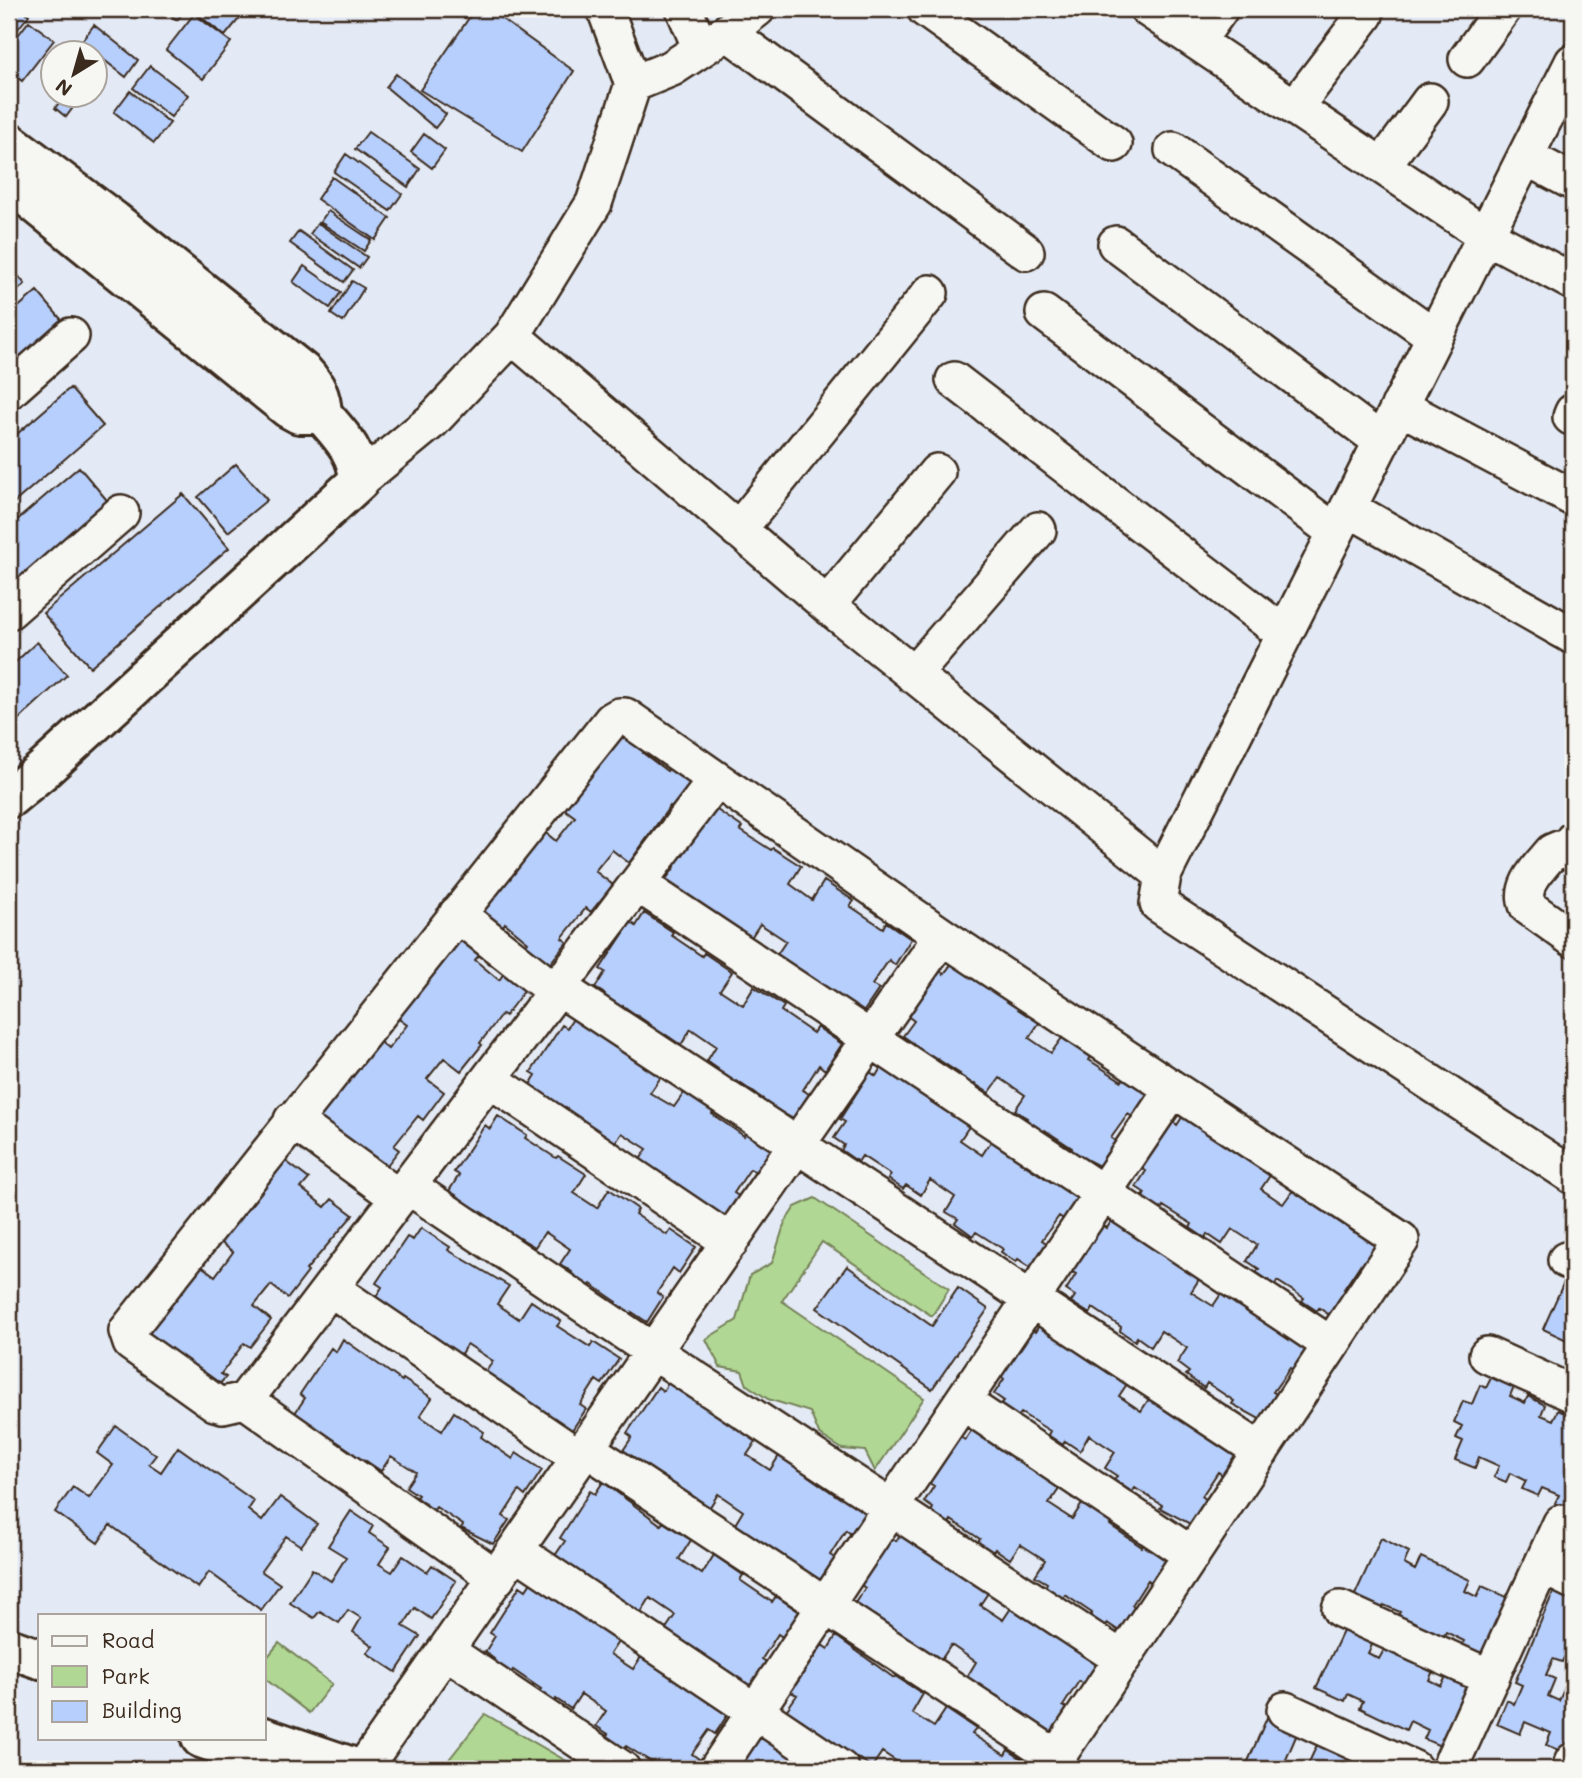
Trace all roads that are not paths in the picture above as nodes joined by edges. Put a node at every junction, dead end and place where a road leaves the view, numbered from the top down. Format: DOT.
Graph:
graph roads {
  1 [pos="605,9"];
  2 [pos="684,9"];
  3 [pos="757,9"];
  4 [pos="925,9"];
  5 [pos="1148,9"];
  6 [pos="1220,9"];
  7 [pos="1503,9"];
  8 [pos="1365,15"];
  9 [pos="714,40"];
  10 [pos="1197,41"];
  11 [pos="1466,59"];
  12 [pos="1570,79"];
  13 [pos="633,84"];
  14 [pos="1430,101"];
  15 [pos="1295,107"];
  16 [pos="9,142"];
  17 [pos="1114,144"];
  18 [pos="1173,150"];
  19 [pos="1525,157"];
  20 [pos="1382,166"];
  21 [pos="1573,181"];
  22 [pos="9,182"];
  23 [pos="1485,235"];
  24 [pos="1116,244"];
  25 [pos="1026,252"];
  26 [pos="1573,282"];
  27 [pos="930,293"];
  28 [pos="1044,313"];
  29 [pos="71,336"];
  30 [pos="512,336"];
  31 [pos="1434,336"];
  32 [pos="954,380"];
  33 [pos="9,391"];
  34 [pos="1399,406"];
  35 [pos="323,414"];
  36 [pos="1381,441"];
  37 [pos="937,471"];
  38 [pos="359,481"];
  39 [pos="1573,498"];
  40 [pos="121,513"];
  41 [pos="1341,520"];
  42 [pos="738,530"];
  43 [pos="1038,530"];
  44 [pos="827,605"];
  45 [pos="9,611"];
  46 [pos="1284,634"];
  47 [pos="1573,636"];
  48 [pos="913,675"];
  49 [pos="716,780"];
  50 [pos="9,798"];
  51 [pos="1571,849"];
  52 [pos="1163,875"];
  53 [pos="638,884"];
  54 [pos="457,914"];
  55 [pos="942,936"];
  56 [pos="1573,939"];
  57 [pos="557,990"];
  58 [pos="871,1039"];
  59 [pos="489,1079"];
  60 [pos="1173,1089"];
  61 [pos="292,1120"];
  62 [pos="797,1146"];
  63 [pos="1573,1176"];
  64 [pos="404,1192"];
  65 [pos="1103,1193"];
  66 [pos="730,1242"];
  67 [pos="330,1288"];
  68 [pos="1032,1300"];
  69 [pos="1331,1345"];
  70 [pos="654,1352"];
  71 [pos="1488,1355"];
  72 [pos="1573,1394"];
  73 [pos="245,1400"];
  74 [pos="963,1402"];
  75 [pos="1261,1451"];
  76 [pos="583,1453"];
  77 [pos="891,1507"];
  78 [pos="1561,1523"];
  79 [pos="1192,1555"];
  80 [pos="507,1564"];
  81 [pos="1542,1566"];
  82 [pos="1573,1581"];
  83 [pos="825,1606"];
  84 [pos="1340,1609"];
  85 [pos="9,1648"];
  86 [pos="446,1651"];
  87 [pos="38,1658"];
  88 [pos="1122,1659"];
  89 [pos="9,1673"];
  90 [pos="1491,1678"];
  91 [pos="38,1681"];
  92 [pos="1285,1710"];
  93 [pos="755,1712"];
  94 [pos="266,1738"];
  95 [pos="207,1740"];
  96 [pos="1573,1762"];
  97 [pos="1053,1764"];
  98 [pos="289,1769"];
  99 [pos="358,1769"];
  100 [pos="363,1769"];
  101 [pos="622,1769"];
  102 [pos="717,1769"];
  103 [pos="842,1769"];
  104 [pos="1414,1769"];
  105 [pos="1450,1769"];
  106 [pos="1570,1769"];
  1 -- 13 [label="street"];
  2 -- 9 [label="street"];
  3 -- 9 [label="street"];
  4 -- 17 [label="street"];
  5 -- 10 [label="street"];
  6 -- 10 [label="street"];
  7 -- 11 [label="street"];
  8 -- 15 [label="street"];
  9 -- 13 [label="street"];
  9 -- 25 [label="street"];
  10 -- 15 [label="street"];
  12 -- 19 [label="street"];
  13 -- 30 [label="street"];
  14 -- 20 [label="street"];
  15 -- 20 [label="street"];
  16 -- 35 [label="street"];
  18 -- 31 [label="street"];
  19 -- 21 [label="street"];
  19 -- 23 [label="street"];
  20 -- 23 [label="street"];
  22 -- 35 [label="street"];
  23 -- 26 [label="street"];
  23 -- 31 [label="street"];
  24 -- 36 [label="street"];
  27 -- 42 [label="street"];
  28 -- 41 [label="street"];
  29 -- 33 [label="street"];
  30 -- 38 [label="street"];
  30 -- 42 [label="street"];
  31 -- 34 [label="street"];
  32 -- 46 [label="street"];
  34 -- 36 [label="street"];
  34 -- 39 [label="street"];
  35 -- 38 [label="street"];
  36 -- 41 [label="street"];
  37 -- 44 [label="street"];
  38 -- 50 [label="street"];
  40 -- 45 [label="street"];
  41 -- 46 [label="street"];
  41 -- 47 [label="street"];
  42 -- 44 [label="street"];
  43 -- 48 [label="street"];
  44 -- 48 [label="street"];
  46 -- 52 [label="street"];
  48 -- 52 [label="street"];
  49 -- 53 [label="street"];
  49 -- 54 [label="street"];
  49 -- 55 [label="street"];
  51 -- 56 [label="street"];
  52 -- 63 [label="street"];
  53 -- 57 [label="street"];
  53 -- 58 [label="street"];
  54 -- 57 [label="street"];
  54 -- 61 [label="street"];
  55 -- 58 [label="street"];
  55 -- 60 [label="street"];
  57 -- 59 [label="street"];
  57 -- 62 [label="street"];
  58 -- 62 [label="street"];
  58 -- 65 [label="street"];
  59 -- 64 [label="street"];
  59 -- 66 [label="street"];
  60 -- 65 [label="street"];
  60 -- 69 [label="street"];
  61 -- 64 [label="street"];
  61 -- 73 [label="street"];
  62 -- 66 [label="street"];
  62 -- 68 [label="street"];
  64 -- 67 [label="street"];
  64 -- 70 [label="street"];
  65 -- 68 [label="street"];
  65 -- 69 [label="street"];
  66 -- 70 [label="street"];
  67 -- 73 [label="street"];
  67 -- 76 [label="street"];
  68 -- 74 [label="street"];
  68 -- 75 [label="street"];
  69 -- 75 [label="street"];
  70 -- 76 [label="street"];
  70 -- 77 [label="street"];
  71 -- 72 [label="street"];
  73 -- 80 [label="street"];
  74 -- 77 [label="street"];
  74 -- 79 [label="street"];
  75 -- 79 [label="street"];
  76 -- 80 [label="street"];
  76 -- 83 [label="street"];
  77 -- 83 [label="street"];
  77 -- 88 [label="street"];
  78 -- 81 [label="street"];
  79 -- 88 [label="street"];
  80 -- 86 [label="street"];
  80 -- 93 [label="street"];
  81 -- 82 [label="street"];
  81 -- 90 [label="street"];
  83 -- 93 [label="street"];
  83 -- 97 [label="street"];
  84 -- 90 [label="street"];
  85 -- 87 [label="street"];
  86 -- 100 [label="street"];
  86 -- 101 [label="street"];
  88 -- 97 [label="street"];
  89 -- 91 [label="street"];
  90 -- 105 [label="street"];
  92 -- 104 [label="street"];
  93 -- 102 [label="street"];
  93 -- 103 [label="street"];
  94 -- 99 [label="street"];
  95 -- 98 [label="street"];
  96 -- 106 [label="street"];
}
